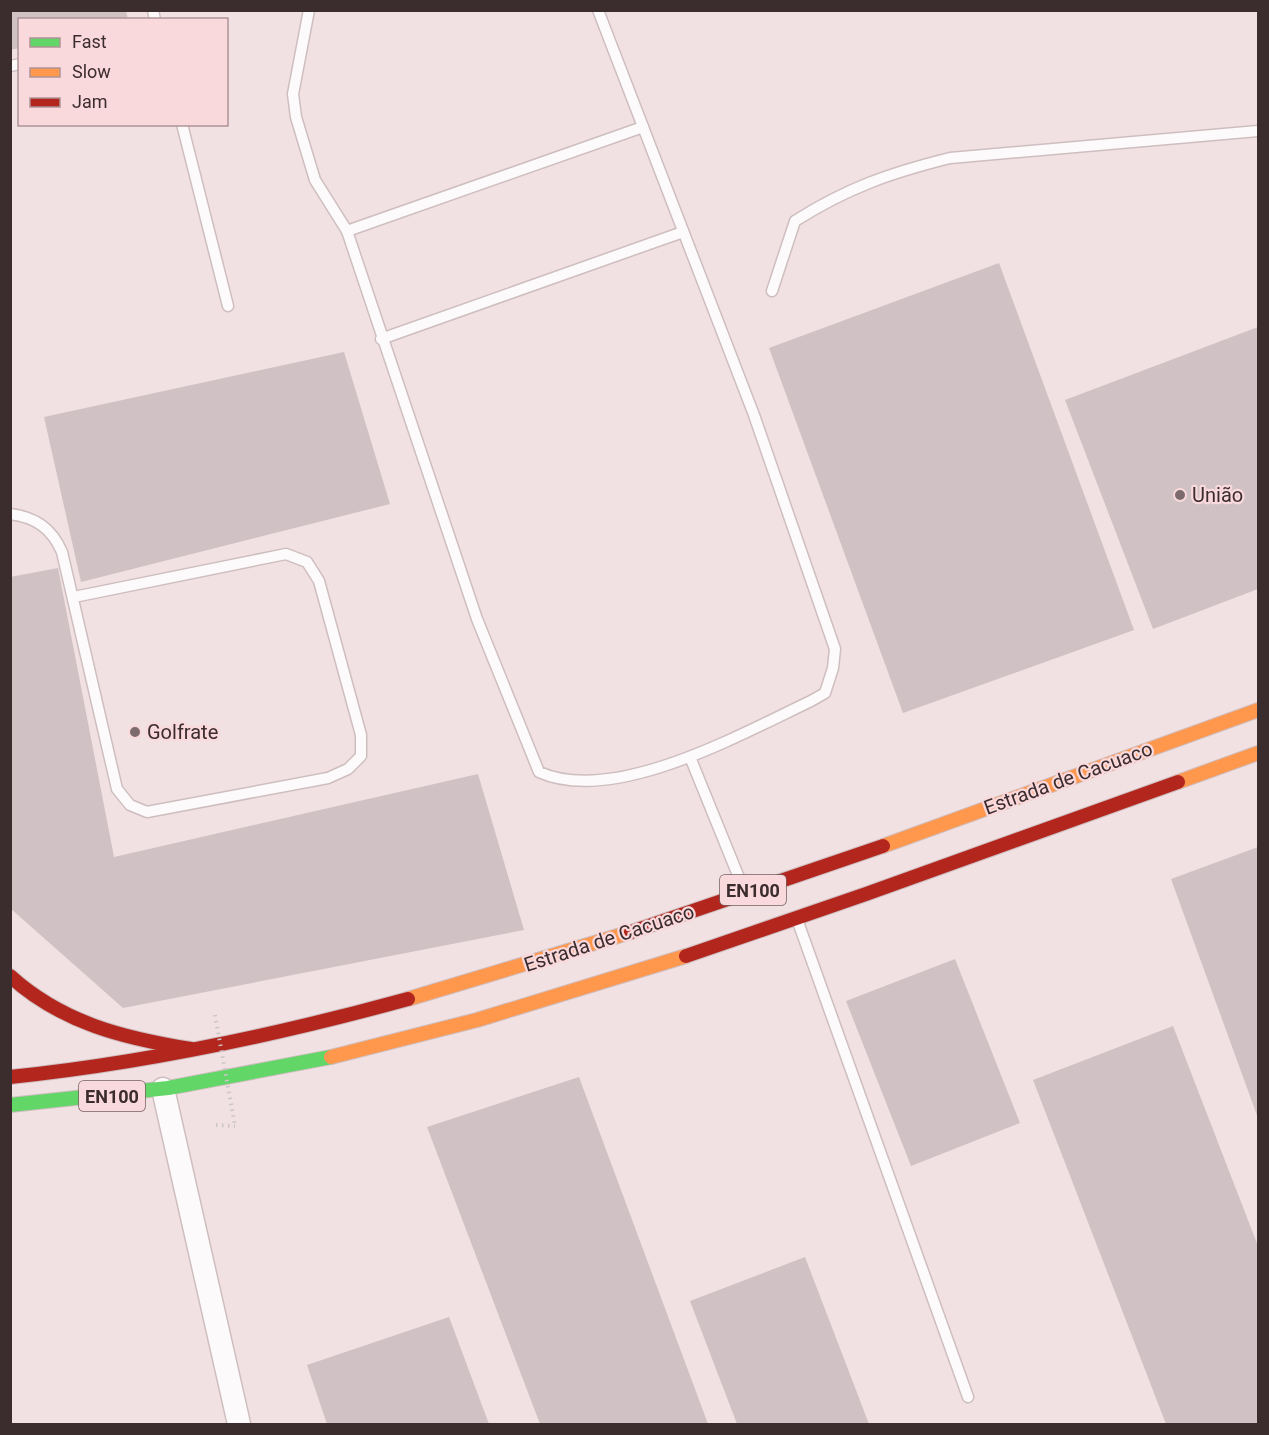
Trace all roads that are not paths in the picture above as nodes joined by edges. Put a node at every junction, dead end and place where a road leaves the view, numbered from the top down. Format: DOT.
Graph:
graph roads {
  1 [pos="309,10"];
  2 [pos="598,10"];
  3 [pos="183,126"];
  4 [pos="643,127"];
  5 [pos="1258,131"];
  6 [pos="347,231"];
  7 [pos="683,232"];
  8 [pos="772,291"];
  9 [pos="228,306"];
  10 [pos="381,339"];
  11 [pos="10,514"];
  12 [pos="74,597"];
  13 [pos="1258,710"];
  14 [pos="1258,753"];
  15 [pos="690,758"];
  16 [pos="745,893"];
  17 [pos="797,919"];
  18 [pos="10,976"];
  19 [pos="201,1050"];
  20 [pos="10,1077"];
  21 [pos="164,1089"];
  22 [pos="10,1105"];
  23 [pos="968,1397"];
  24 [pos="239,1425"];
  1 -- 6 [label="lane"];
  2 -- 4 [label="lane"];
  3 -- 9 [label="lane"];
  4 -- 6 [label="lane"];
  4 -- 7 [label="lane"];
  5 -- 8 [label="lane"];
  6 -- 10 [label="lane"];
  7 -- 10 [label="lane"];
  7 -- 15 [label="lane"];
  10 -- 15 [label="lane"];
  11 -- 12 [label="lane"];
  12 -- 12 [label="lane"];
  13 -- 16 [label="main road, Estrada de Cacuaco / EN100"];
  14 -- 17 [label="main road, Estrada de Cacuaco / EN100"];
  15 -- 16 [label="lane"];
  16 -- 19 [label="main road, Estrada de Cacuaco / EN100"];
  17 -- 21 [label="main road, Estrada de Cacuaco / EN100"];
  17 -- 23 [label="lane"];
  18 -- 19 [label="main road"];
  19 -- 20 [label="main road, Estrada de Cacuaco / EN100"];
  21 -- 22 [label="main road, Estrada de Cacuaco / EN100"];
  21 -- 24 [label="street"];
}
